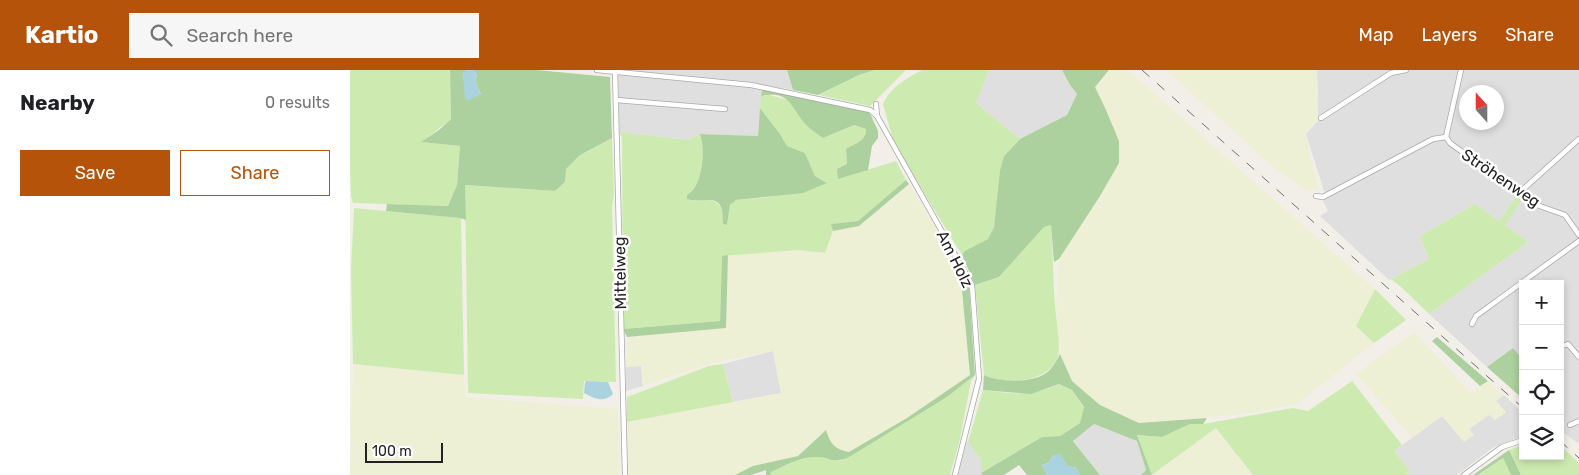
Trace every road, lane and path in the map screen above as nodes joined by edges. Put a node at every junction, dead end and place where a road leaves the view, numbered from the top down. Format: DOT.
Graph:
graph roads {
  1 [pos="596,70"];
  2 [pos="1406,70"];
  3 [pos="1461,70"];
  4 [pos="615,71"];
  5 [pos="616,100"];
  6 [pos="876,104"];
  7 [pos="725,109"];
  8 [pos="877,116"];
  9 [pos="1321,118"];
  10 [pos="1446,136"];
  11 [pos="1579,139"];
  12 [pos="1519,193"];
  13 [pos="1316,196"];
  14 [pos="1579,235"];
  15 [pos="1579,241"];
  16 [pos="1472,324"];
  17 [pos="1564,346"];
  18 [pos="1579,356"];
  19 [pos="1579,422"];
  20 [pos="1570,424"];
  21 [pos="1519,441"];
  22 [pos="625,475"];
  23 [pos="954,475"];
  24 [pos="1464,475"];
  1 -- 4 [label="street"];
  2 -- 9 [label="street"];
  3 -- 10 [label="street"];
  4 -- 5 [label="street, Mittelweg"];
  4 -- 8 [label="street"];
  5 -- 7 [label="street"];
  5 -- 22 [label="street, Mittelweg"];
  6 -- 8 [label="street, Am Holz"];
  8 -- 23 [label="street, Am Holz"];
  10 -- 12 [label="street, Ströhenweg"];
  10 -- 13 [label="street"];
  11 -- 12 [label="street"];
  12 -- 14 [label="street, Ströhenweg"];
  15 -- 16 [label="street"];
  17 -- 18 [label="street"];
  19 -- 20 [label="street"];
  21 -- 24 [label="street"];
}
